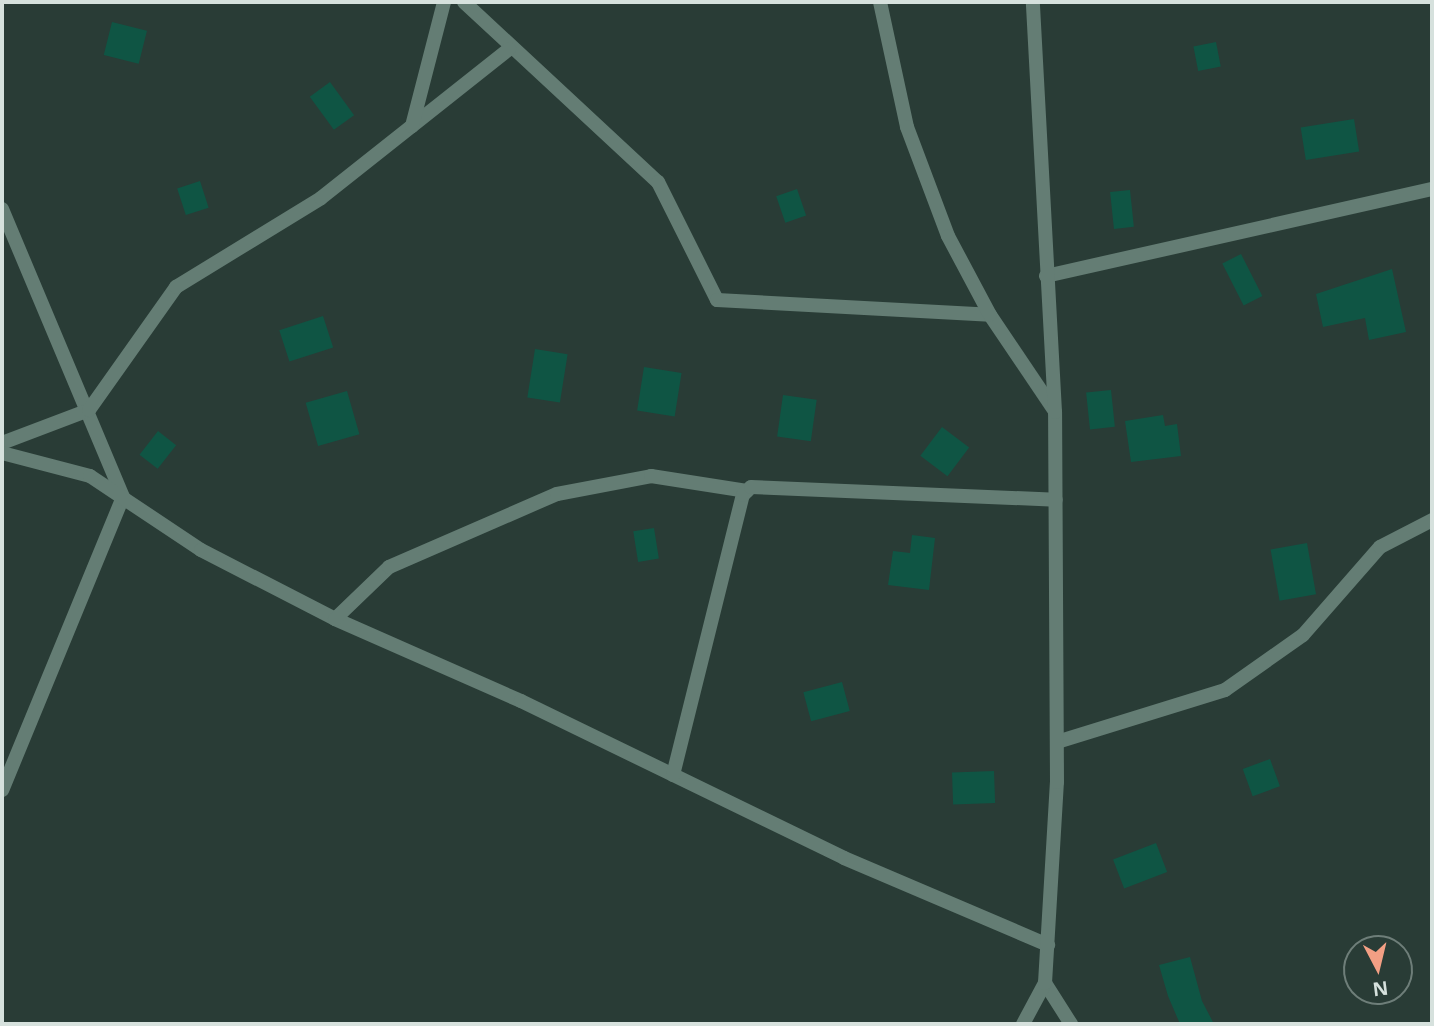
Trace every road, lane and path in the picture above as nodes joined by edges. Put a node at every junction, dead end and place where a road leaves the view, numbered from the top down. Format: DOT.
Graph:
graph roads {
  1 [pos="444,2"];
  2 [pos="464,2"];
  3 [pos="880,2"];
  4 [pos="1033,2"];
  5 [pos="509,50"];
  6 [pos="412,126"];
  7 [pos="1432,190"];
  8 [pos="2,209"];
  9 [pos="1046,276"];
  10 [pos="990,315"];
  11 [pos="89,410"];
  12 [pos="1055,411"];
  13 [pos="2,443"];
  14 [pos="2,453"];
  15 [pos="747,491"];
  16 [pos="123,497"];
  17 [pos="1056,500"];
  18 [pos="1432,520"];
  19 [pos="335,619"];
  20 [pos="1057,741"];
  21 [pos="673,775"];
  22 [pos="2,790"];
  23 [pos="1048,945"];
  24 [pos="1045,983"];
  25 [pos="1023,1024"];
  26 [pos="1071,1024"];
  1 -- 6 [label="street"];
  2 -- 5 [label="street"];
  3 -- 10 [label="street"];
  4 -- 9 [label="street"];
  5 -- 6 [label="street"];
  5 -- 10 [label="street"];
  6 -- 11 [label="street"];
  7 -- 9 [label="street"];
  8 -- 11 [label="street"];
  9 -- 12 [label="street"];
  10 -- 12 [label="street"];
  11 -- 13 [label="street"];
  11 -- 16 [label="street"];
  12 -- 17 [label="street"];
  14 -- 16 [label="street"];
  15 -- 17 [label="street"];
  15 -- 19 [label="street"];
  15 -- 21 [label="street"];
  16 -- 19 [label="street"];
  16 -- 22 [label="street"];
  17 -- 20 [label="street"];
  18 -- 20 [label="street"];
  19 -- 21 [label="street"];
  20 -- 23 [label="street"];
  21 -- 23 [label="street"];
  23 -- 24 [label="street"];
  24 -- 25 [label="street"];
  24 -- 26 [label="street"];
}
